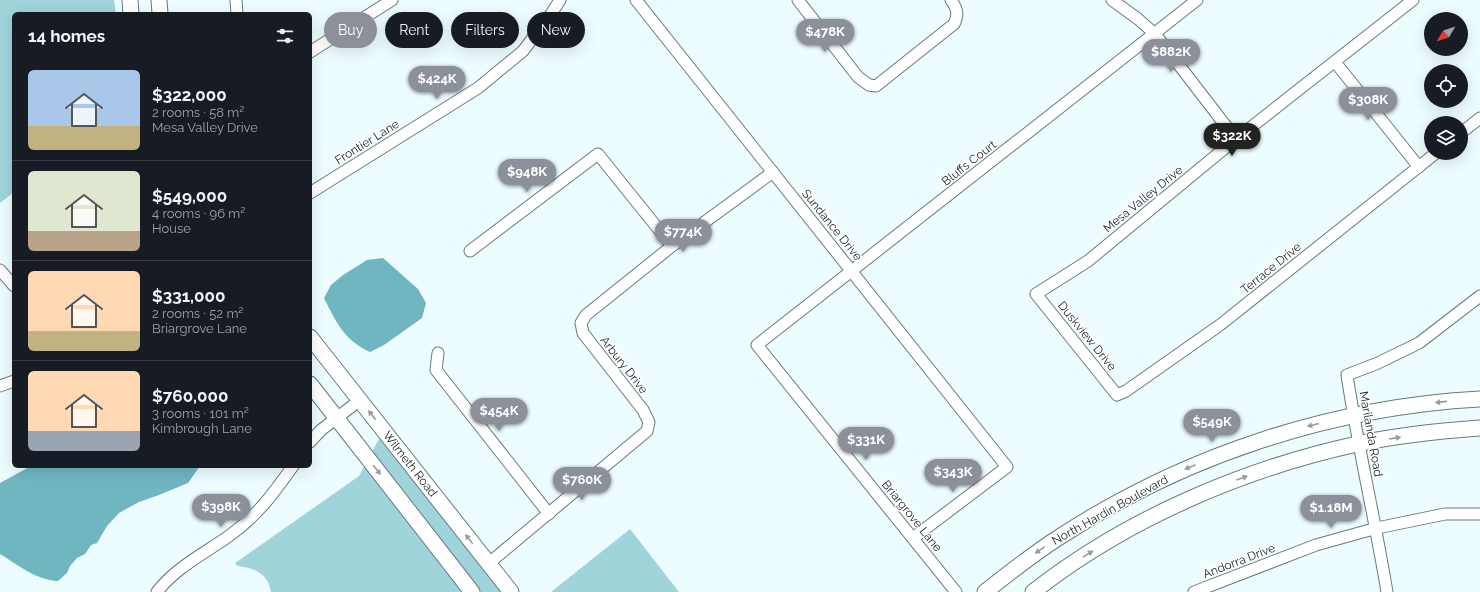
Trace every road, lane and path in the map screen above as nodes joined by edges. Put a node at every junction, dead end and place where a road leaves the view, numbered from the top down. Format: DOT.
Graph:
graph roads {
  1 [pos="130,0"];
  2 [pos="159,0"];
  3 [pos="236,0"];
  4 [pos="392,0"];
  5 [pos="560,0"];
  6 [pos="636,0"];
  7 [pos="798,0"];
  8 [pos="951,0"];
  9 [pos="1112,0"];
  10 [pos="1197,0"];
  11 [pos="1413,0"];
  12 [pos="131,12"];
  13 [pos="160,12"];
  14 [pos="237,12"];
  15 [pos="1155,34"];
  16 [pos="312,51"];
  17 [pos="1335,62"];
  18 [pos="1480,118"];
  19 [pos="1468,127"];
  20 [pos="1236,139"];
  21 [pos="1428,160"];
  22 [pos="1419,167"];
  23 [pos="773,172"];
  24 [pos="312,192"];
  25 [pos="672,246"];
  26 [pos="470,251"];
  27 [pos="0,270"];
  28 [pos="852,272"];
  29 [pos="12,284"];
  30 [pos="1036,294"];
  31 [pos="1480,296"];
  32 [pos="312,340"];
  33 [pos="757,345"];
  34 [pos="438,353"];
  35 [pos="12,382"];
  36 [pos="0,386"];
  37 [pos="312,387"];
  38 [pos="1117,394"];
  39 [pos="1480,399"];
  40 [pos="360,400"];
  41 [pos="1354,416"];
  42 [pos="337,418"];
  43 [pos="1480,428"];
  44 [pos="312,440"];
  45 [pos="1358,444"];
  46 [pos="291,468"];
  47 [pos="549,514"];
  48 [pos="1480,514"];
  49 [pos="1376,528"];
  50 [pos="913,538"];
  51 [pos="488,564"];
  52 [pos="157,592"];
  53 [pos="472,592"];
  54 [pos="511,592"];
  55 [pos="956,592"];
  56 [pos="986,592"];
  57 [pos="1033,592"];
  58 [pos="1194,592"];
  59 [pos="1387,592"];
  1 -- 12 [label="main road"];
  2 -- 13 [label="main road"];
  3 -- 14 [label="street"];
  4 -- 16 [label="street"];
  5 -- 24 [label="street, Frontier Lane"];
  6 -- 23 [label="street, Sundance Drive"];
  7 -- 8 [label="street"];
  9 -- 15 [label="street"];
  10 -- 15 [label="street, Bluffs Court"];
  11 -- 17 [label="street, Mesa Valley Drive"];
  15 -- 20 [label="street"];
  15 -- 28 [label="street, Bluffs Court"];
  17 -- 20 [label="street, Mesa Valley Drive"];
  17 -- 22 [label="street"];
  18 -- 19 [label="street"];
  20 -- 30 [label="street, Mesa Valley Drive"];
  21 -- 22 [label="street, Terrace Drive"];
  22 -- 38 [label="street, Terrace Drive"];
  23 -- 25 [label="street"];
  23 -- 28 [label="street, Sundance Drive"];
  25 -- 26 [label="street"];
  25 -- 47 [label="street, Arbury Drive"];
  27 -- 29 [label="street"];
  28 -- 33 [label="street, Bluffs Court"];
  28 -- 50 [label="street, Sundance Drive"];
  30 -- 38 [label="street, Duskview Drive"];
  31 -- 41 [label="street, Marilanda Road"];
  32 -- 40 [label="main road, Wilmeth Road"];
  33 -- 50 [label="street, Briargrove Lane"];
  34 -- 47 [label="street"];
  35 -- 36 [label="street"];
  37 -- 42 [label="main road"];
  39 -- 41 [label="main road, North Hardin Boulevard, one-way"];
  40 -- 42 [label="street"];
  51 -- 40 [label="main road, Wilmeth Road, one-way"];
  41 -- 45 [label="street, Marilanda Road"];
  41 -- 56 [label="main road, North Hardin Boulevard, one-way"];
  42 -- 44 [label="street"];
  42 -- 53 [label="main road, one-way"];
  45 -- 43 [label="main road, one-way"];
  45 -- 49 [label="street, Marilanda Road"];
  57 -- 45 [label="main road, one-way"];
  46 -- 52 [label="street"];
  47 -- 51 [label="street"];
  48 -- 49 [label="street, Andorra Drive"];
  49 -- 58 [label="street, Andorra Drive"];
  49 -- 59 [label="street, Marilanda Road"];
  50 -- 55 [label="street, Briargrove Lane"];
  51 -- 54 [label="main road, Wilmeth Road"];
}
